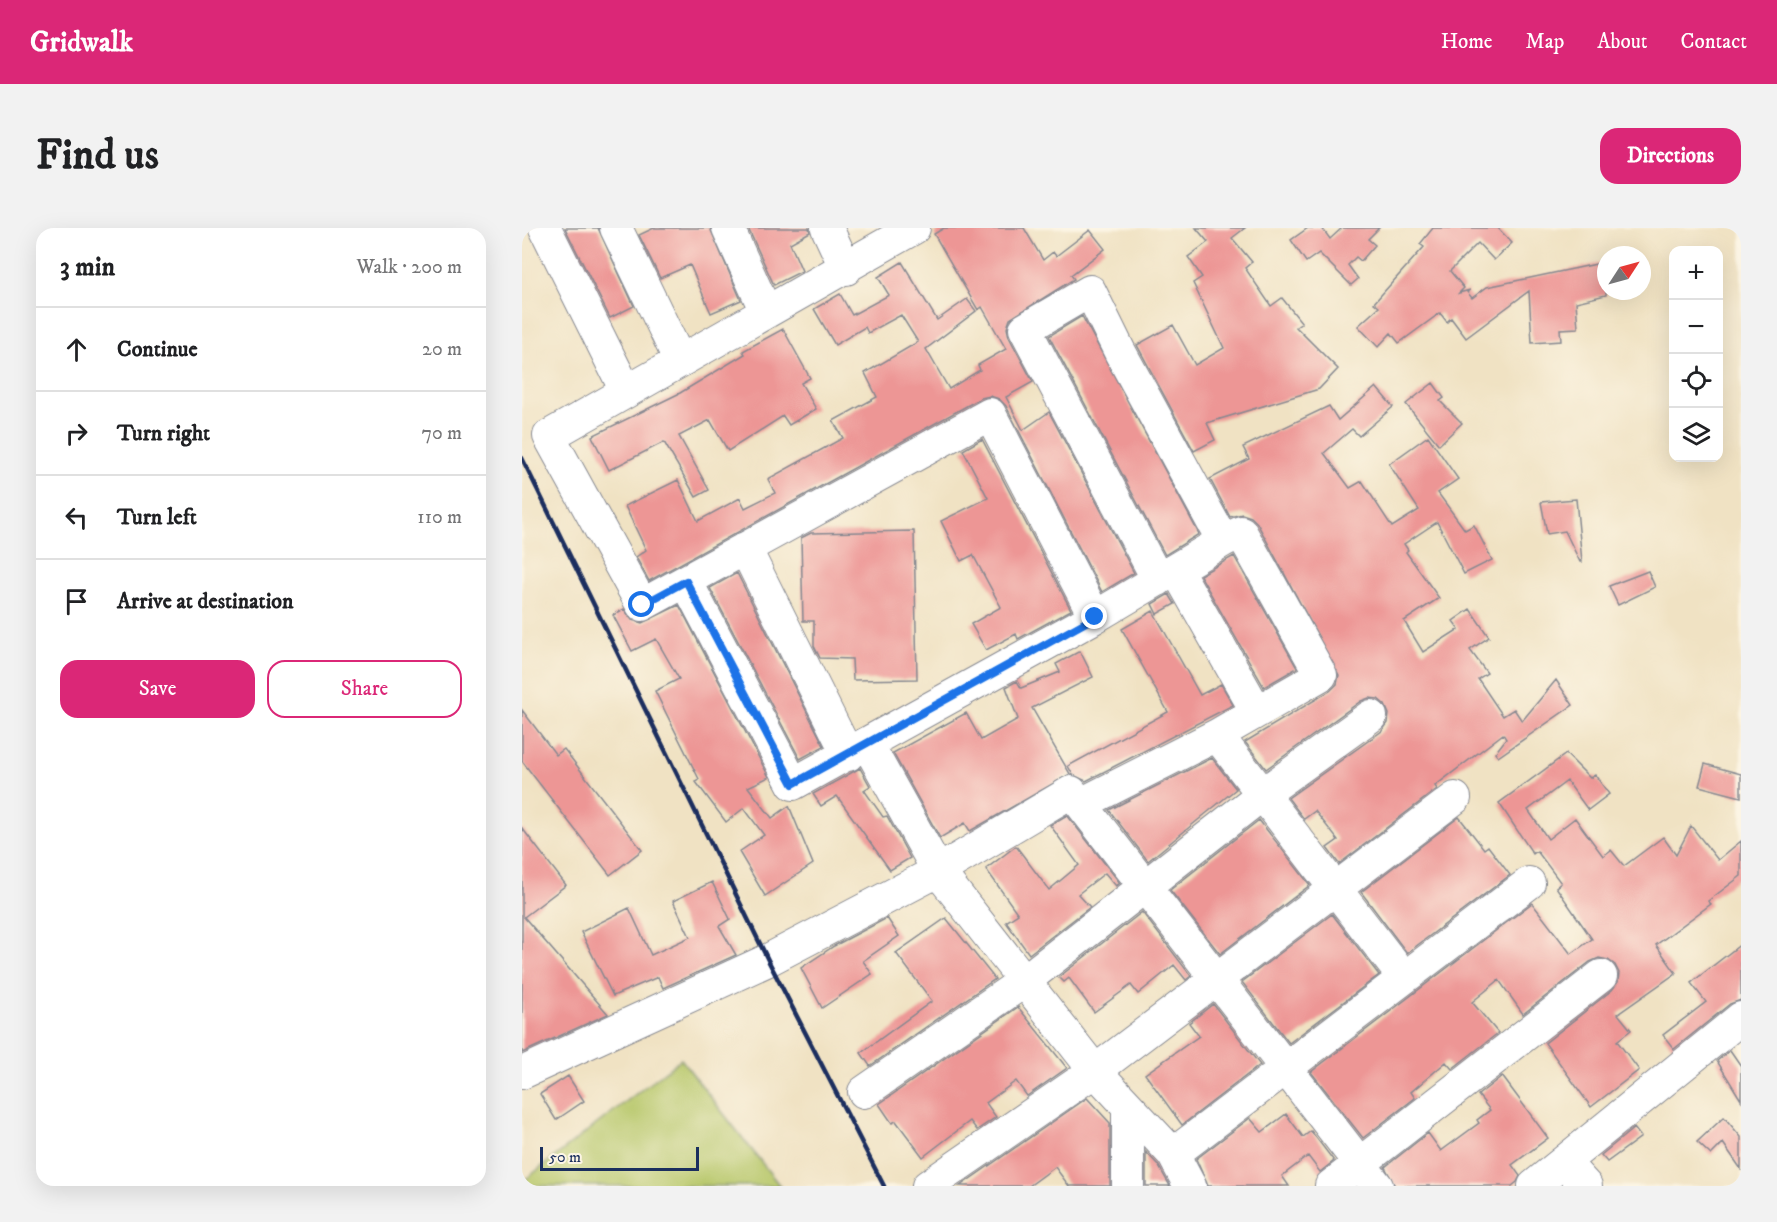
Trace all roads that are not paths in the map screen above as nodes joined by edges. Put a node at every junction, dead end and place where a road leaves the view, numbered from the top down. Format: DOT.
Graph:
graph roads {
  1 [pos="545,228"];
  2 [pos="616,228"];
  3 [pos="728,228"];
  4 [pos="827,228"];
  5 [pos="914,228"];
  6 [pos="846,269"];
  7 [pos="766,312"];
  8 [pos="680,361"];
  9 [pos="626,391"];
  10 [pos="1223,541"];
  11 [pos="745,548"];
  12 [pos="1167,574"];
  13 [pos="686,581"];
  14 [pos="1095,617"];
  15 [pos="1257,712"];
  16 [pos="1371,716"];
  17 [pos="1218,735"];
  18 [pos="858,750"];
  19 [pos="1264,793"];
  20 [pos="1455,798"];
  21 [pos="1081,804"];
  22 [pos="938,871"];
  23 [pos="1529,883"];
  24 [pos="1144,885"];
  25 [pos="1334,887"];
  26 [pos="1601,976"];
  27 [pos="1215,978"];
  28 [pos="1404,978"];
  29 [pos="1023,982"];
  30 [pos="1741,1018"];
  31 [pos="1286,1068"];
  32 [pos="1095,1071"];
  33 [pos="522,1073"];
  34 [pos="864,1092"];
  35 [pos="1128,1109"];
  36 [pos="1173,1154"];
  37 [pos="1564,1162"];
  38 [pos="1368,1175"];
  39 [pos="928,1186"];
  40 [pos="1128,1186"];
  41 [pos="1190,1186"];
  42 [pos="1331,1186"];
  43 [pos="1534,1186"];
  44 [pos="1586,1186"];
  1 -- 9 [label="street"];
  2 -- 8 [label="street"];
  3 -- 7 [label="street"];
  4 -- 6 [label="street"];
  5 -- 6 [label="street"];
  6 -- 7 [label="street"];
  7 -- 8 [label="street"];
  8 -- 9 [label="street"];
  9 -- 13 [label="street"];
  10 -- 12 [label="street"];
  10 -- 12 [label="street"];
  10 -- 15 [label="street"];
  11 -- 13 [label="street"];
  11 -- 14 [label="street"];
  11 -- 18 [label="street"];
  12 -- 14 [label="street"];
  12 -- 15 [label="street"];
  13 -- 18 [label="street"];
  14 -- 18 [label="street"];
  15 -- 17 [label="street"];
  16 -- 19 [label="street"];
  17 -- 19 [label="street"];
  17 -- 21 [label="street"];
  18 -- 22 [label="street"];
  19 -- 24 [label="street"];
  19 -- 25 [label="street"];
  20 -- 25 [label="street"];
  21 -- 22 [label="street"];
  21 -- 24 [label="street"];
  22 -- 29 [label="street"];
  22 -- 33 [label="street"];
  23 -- 28 [label="street"];
  24 -- 27 [label="street"];
  24 -- 29 [label="street"];
  25 -- 27 [label="street"];
  25 -- 28 [label="street"];
  26 -- 38 [label="street"];
  27 -- 31 [label="street"];
  27 -- 32 [label="street"];
  28 -- 31 [label="street"];
  29 -- 32 [label="street"];
  29 -- 34 [label="street"];
  30 -- 37 [label="street"];
  31 -- 36 [label="street"];
  31 -- 38 [label="street"];
  32 -- 35 [label="street"];
  32 -- 39 [label="street"];
  35 -- 36 [label="street"];
  35 -- 40 [label="street"];
  36 -- 41 [label="street"];
  37 -- 43 [label="street"];
  37 -- 44 [label="street"];
  38 -- 42 [label="street"];
}
